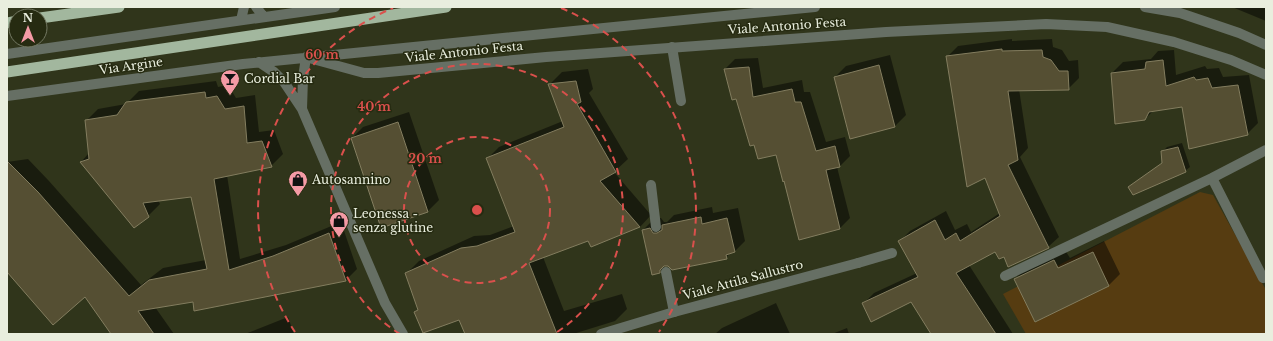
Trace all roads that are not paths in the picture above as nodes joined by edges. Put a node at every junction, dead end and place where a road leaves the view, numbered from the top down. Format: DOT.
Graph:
graph roads {
  1 [pos="119,7"];
  2 [pos="244,7"];
  3 [pos="256,7"];
  4 [pos="335,7"];
  5 [pos="446,7"];
  6 [pos="816,7"];
  7 [pos="1145,7"];
  8 [pos="48,17"];
  9 [pos="264,17"];
  10 [pos="241,20"];
  11 [pos="1266,44"];
  12 [pos="672,48"];
  13 [pos="7,54"];
  14 [pos="306,57"];
  15 [pos="259,62"];
  16 [pos="7,72"];
  17 [pos="1266,75"];
  18 [pos="7,96"];
  19 [pos="681,101"];
  20 [pos="302,109"];
  21 [pos="1266,150"];
  22 [pos="1212,178"];
  23 [pos="651,185"];
  24 [pos="656,227"];
  25 [pos="892,253"];
  26 [pos="666,272"];
  27 [pos="1005,276"];
  28 [pos="1263,278"];
  29 [pos="674,312"];
  30 [pos="403,334"];
  31 [pos="601,334"];
  1 -- 8 [label="highway"];
  2 -- 10 [label="street"];
  3 -- 9 [label="street"];
  4 -- 9 [label="street"];
  5 -- 16 [label="highway"];
  6 -- 14 [label="street, Via Argine"];
  7 -- 11 [label="street"];
  9 -- 10 [label="street"];
  10 -- 13 [label="street"];
  12 -- 14 [label="street, Viale Antonio Festa"];
  12 -- 17 [label="street, Viale Antonio Festa"];
  12 -- 19 [label="street"];
  14 -- 15 [label="street, Via Argine"];
  14 -- 20 [label="street"];
  15 -- 18 [label="street, Via Argine"];
  15 -- 20 [label="street"];
  20 -- 30 [label="street"];
  21 -- 22 [label="street"];
  22 -- 27 [label="street"];
  22 -- 28 [label="street"];
  23 -- 24 [label="street"];
  25 -- 29 [label="street, Viale Attila Sallustro"];
  26 -- 29 [label="street"];
  29 -- 31 [label="street, Viale Attila Sallustro"];
}
